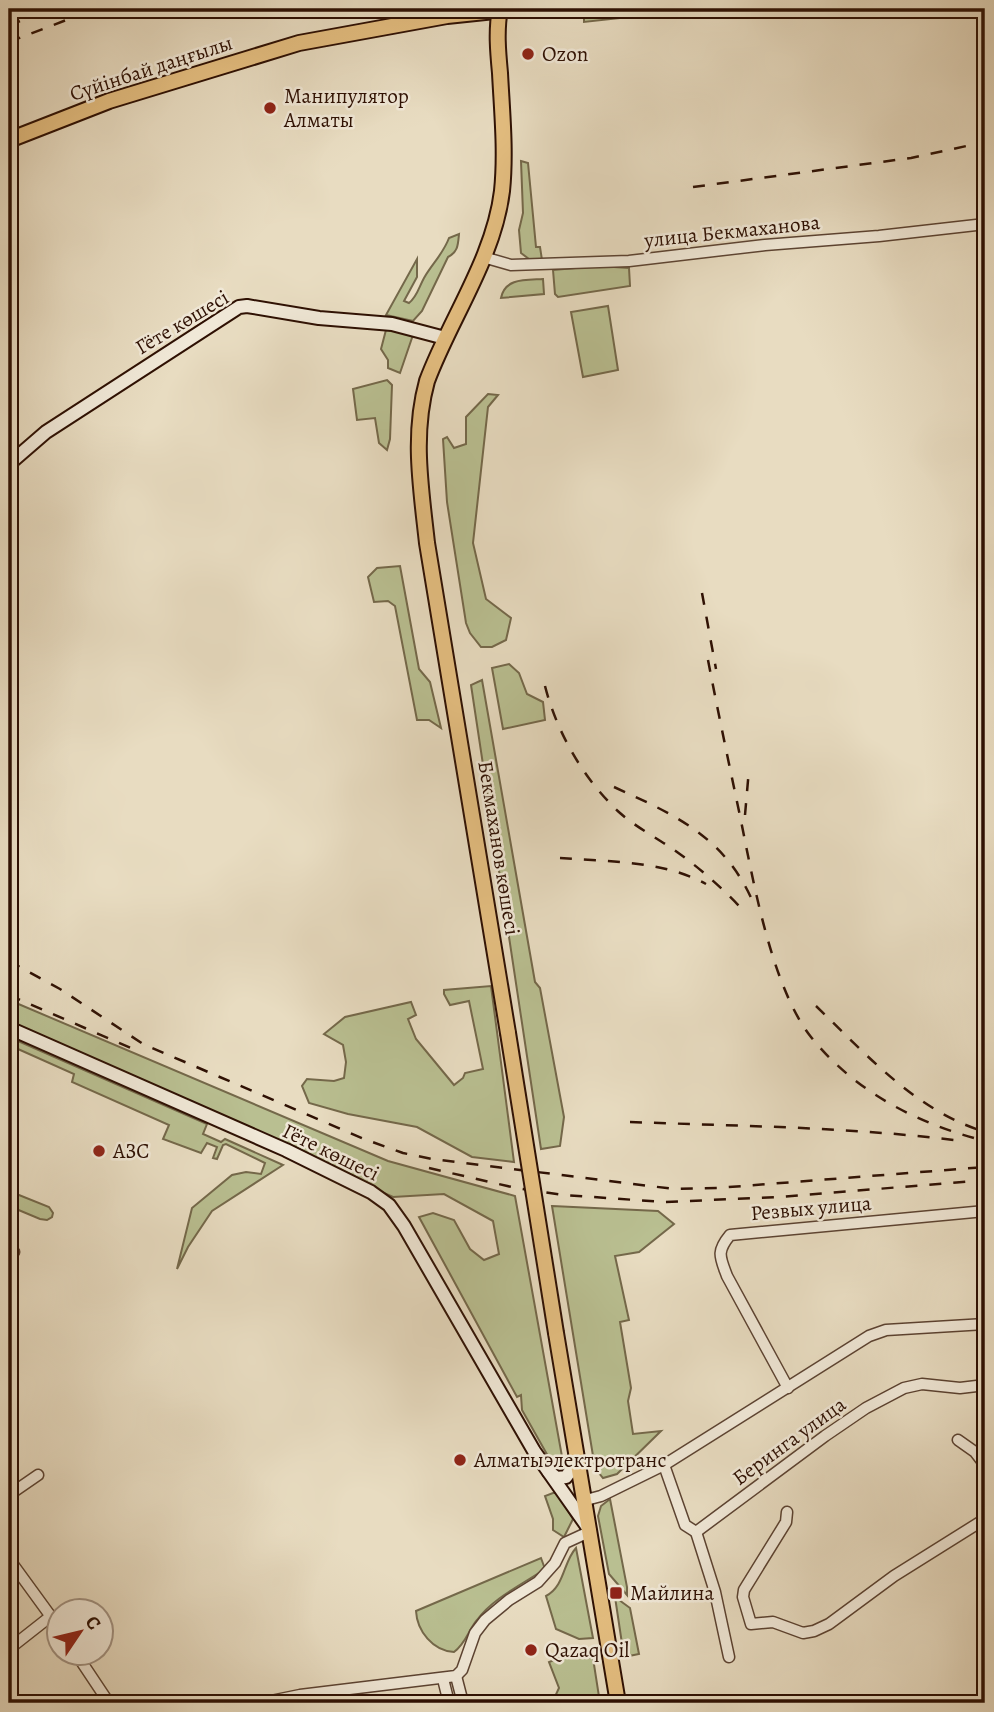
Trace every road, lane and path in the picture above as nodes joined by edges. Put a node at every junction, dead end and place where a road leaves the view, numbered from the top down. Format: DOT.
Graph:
graph roads {
  1 [pos="515,9"];
  2 [pos="500,10"];
  3 [pos="9,140"];
  4 [pos="985,224"];
  5 [pos="483,257"];
  6 [pos="445,338"];
  7 [pos="9,464"];
  8 [pos="9,1028"];
  9 [pos="985,1211"];
  10 [pos="985,1324"];
  11 [pos="985,1385"];
  12 [pos="789,1388"];
  13 [pos="958,1440"];
  14 [pos="578,1454"];
  15 [pos="664,1465"];
  16 [pos="985,1465"];
  17 [pos="548,1472"];
  18 [pos="38,1475"];
  19 [pos="9,1495"];
  20 [pos="586,1500"];
  21 [pos="787,1512"];
  22 [pos="985,1519"];
  23 [pos="591,1531"];
  24 [pos="696,1532"];
  25 [pos="9,1559"];
  26 [pos="46,1609"];
  27 [pos="46,1620"];
  28 [pos="9,1649"];
  29 [pos="729,1657"];
  30 [pos="84,1666"];
  31 [pos="456,1676"];
  32 [pos="443,1679"];
  33 [pos="9,1699"];
  34 [pos="12,1703"];
  35 [pos="109,1703"];
  36 [pos="261,1703"];
  37 [pos="449,1703"];
  38 [pos="463,1703"];
  39 [pos="618,1703"];
  1 -- 2 [label="main road, Сүйінбай даңғылы"];
  2 -- 3 [label="main road, Сүйінбай даңғылы"];
  2 -- 5 [label="main road, Бекмаханов көшесі"];
  4 -- 5 [label="street, улица Бекмаханова"];
  5 -- 6 [label="main road, Бекмаханов көшесі"];
  6 -- 7 [label="main road, Гёте көшесі"];
  6 -- 14 [label="main road, Бекмаханов көшесі, bridge"];
  8 -- 17 [label="main road, Гёте көшесі"];
  9 -- 12 [label="street, Резвых улица"];
  10 -- 12 [label="street, Беринга улица"];
  11 -- 24 [label="street, Беринга улица"];
  12 -- 15 [label="street, Беринга улица"];
  13 -- 16 [label="street"];
  14 -- 17 [label="main road"];
  14 -- 20 [label="main road, Бекмаханов көшесі"];
  15 -- 20 [label="street, Беринга улица"];
  15 -- 24 [label="street"];
  17 -- 23 [label="main road, Гёте көшесі"];
  18 -- 19 [label="street"];
  20 -- 23 [label="main road, Бекмаханов көшесі"];
  21 -- 22 [label="street"];
  23 -- 31 [label="street"];
  23 -- 39 [label="main road, Бекмаханов көшесі"];
  24 -- 29 [label="street"];
  25 -- 26 [label="street"];
  27 -- 28 [label="street"];
  30 -- 35 [label="street"];
  31 -- 32 [label="street"];
  31 -- 38 [label="street"];
  32 -- 36 [label="street"];
  32 -- 37 [label="street"];
  33 -- 34 [label="street"];
}
